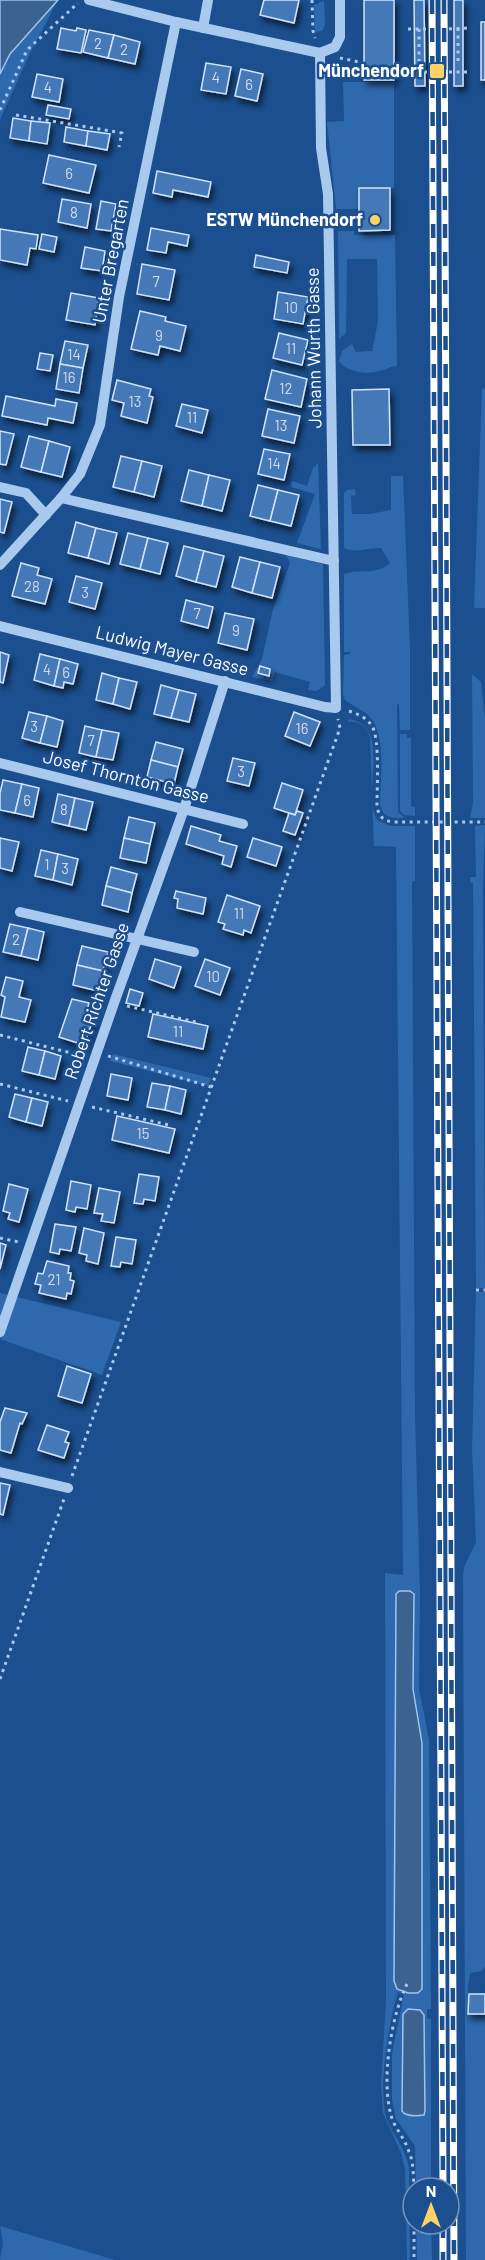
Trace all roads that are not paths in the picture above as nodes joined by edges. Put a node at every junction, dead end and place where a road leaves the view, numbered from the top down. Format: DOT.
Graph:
graph roads {
  1 [pos="89,0"];
  2 [pos="208,0"];
  3 [pos="340,0"];
  4 [pos="176,22"];
  5 [pos="203,28"];
  6 [pos="320,53"];
  7 [pos="0,487"];
  8 [pos="62,498"];
  9 [pos="46,515"];
  10 [pos="334,561"];
  11 [pos="0,565"];
  12 [pos="0,626"];
  13 [pos="225,681"];
  14 [pos="336,708"];
  15 [pos="0,763"];
  16 [pos="184,809"];
  17 [pos="243,824"];
  18 [pos="20,912"];
  19 [pos="136,938"];
  20 [pos="194,952"];
  21 [pos="0,1332"];
  22 [pos="0,1472"];
  23 [pos="68,1488"];
  1 -- 4 [label="street"];
  2 -- 5 [label="street"];
  3 -- 6 [label="street"];
  4 -- 5 [label="street"];
  4 -- 8 [label="street, Unter Bregarten"];
  5 -- 6 [label="street"];
  6 -- 10 [label="street, Johann Wurth Gasse"];
  7 -- 9 [label="street"];
  8 -- 9 [label="street, Unter Bregarten"];
  8 -- 10 [label="street"];
  9 -- 11 [label="street, Unter Bregarten"];
  10 -- 14 [label="street, Johann Wurth Gasse"];
  12 -- 13 [label="street, Ludwig Mayer Gasse"];
  13 -- 14 [label="street, Ludwig Mayer Gasse"];
  13 -- 16 [label="street, Robert Richter Gasse"];
  15 -- 16 [label="street, Josef Thornton Gasse"];
  16 -- 17 [label="street, Josef Thornton Gasse"];
  16 -- 19 [label="street, Robert Richter Gasse"];
  18 -- 19 [label="street"];
  19 -- 20 [label="street"];
  19 -- 21 [label="street, Robert Richter Gasse"];
  22 -- 23 [label="street"];
}
